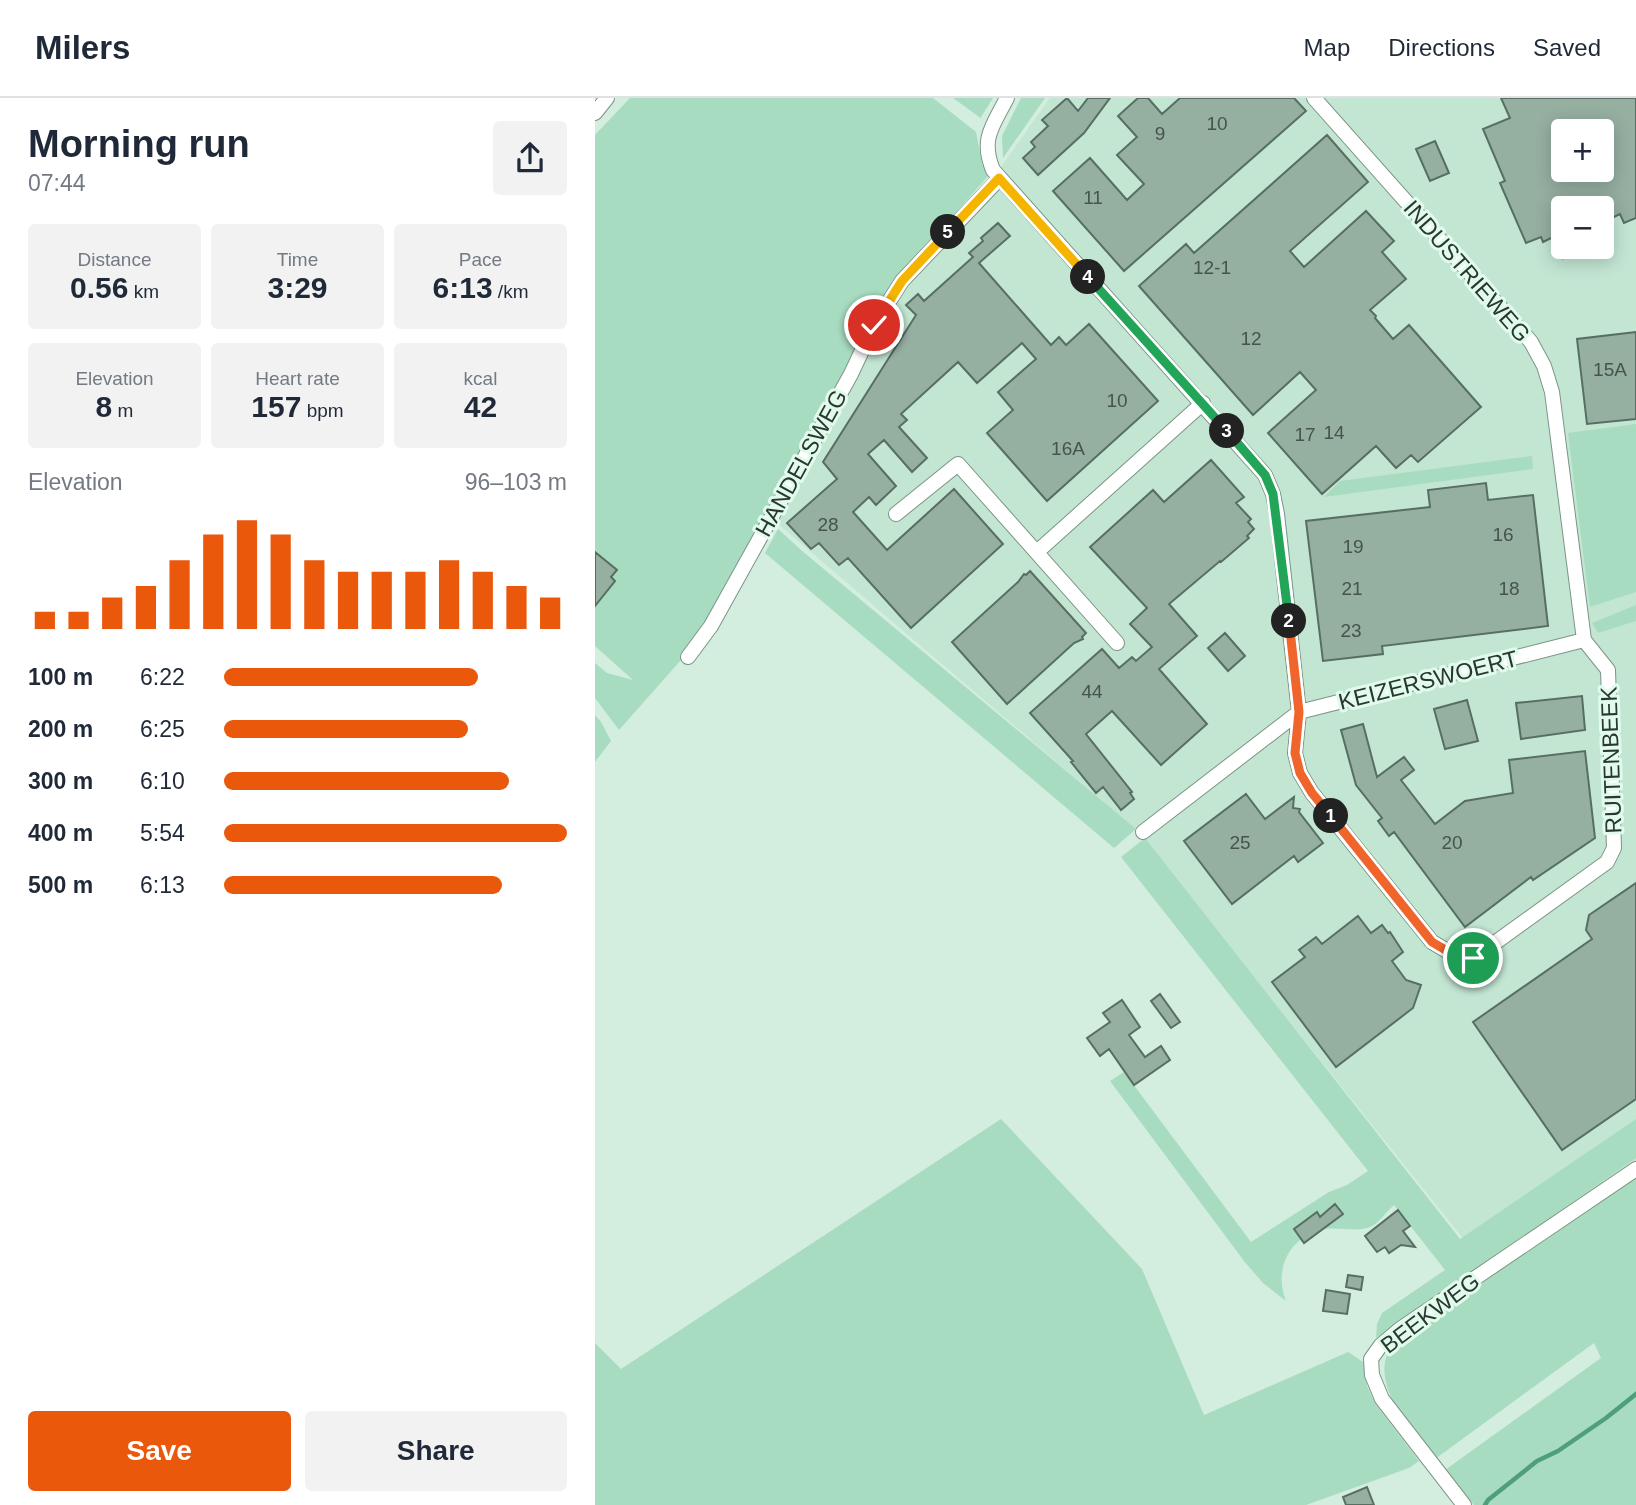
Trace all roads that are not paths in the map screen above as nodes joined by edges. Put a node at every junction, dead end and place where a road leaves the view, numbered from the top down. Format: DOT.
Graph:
graph roads {
  1 [pos="607,98"];
  2 [pos="1007,98"];
  3 [pos="1314,98"];
  4 [pos="595,113"];
  5 [pos="999,178"];
  6 [pos="1203,403"];
  7 [pos="896,514"];
  8 [pos="1038,551"];
  9 [pos="1584,640"];
  10 [pos="1117,643"];
  11 [pos="688,657"];
  12 [pos="1299,712"];
  13 [pos="1143,832"];
  14 [pos="1636,1169"];
  15 [pos="1464,1505"];
  1 -- 4 [label="street"];
  2 -- 5 [label="street"];
  3 -- 9 [label="street, INDUSTRIEWEG"];
  5 -- 6 [label="street"];
  5 -- 11 [label="street, HANDELSWEG"];
  6 -- 8 [label="street"];
  6 -- 12 [label="street"];
  7 -- 8 [label="street"];
  8 -- 10 [label="street"];
  9 -- 12 [label="street, KEIZERSWOERT"];
  9 -- 12 [label="street, RUITENBEEK"];
  12 -- 13 [label="street, KEIZERSWOERT"];
  14 -- 15 [label="street, BEEKWEG"];
}
